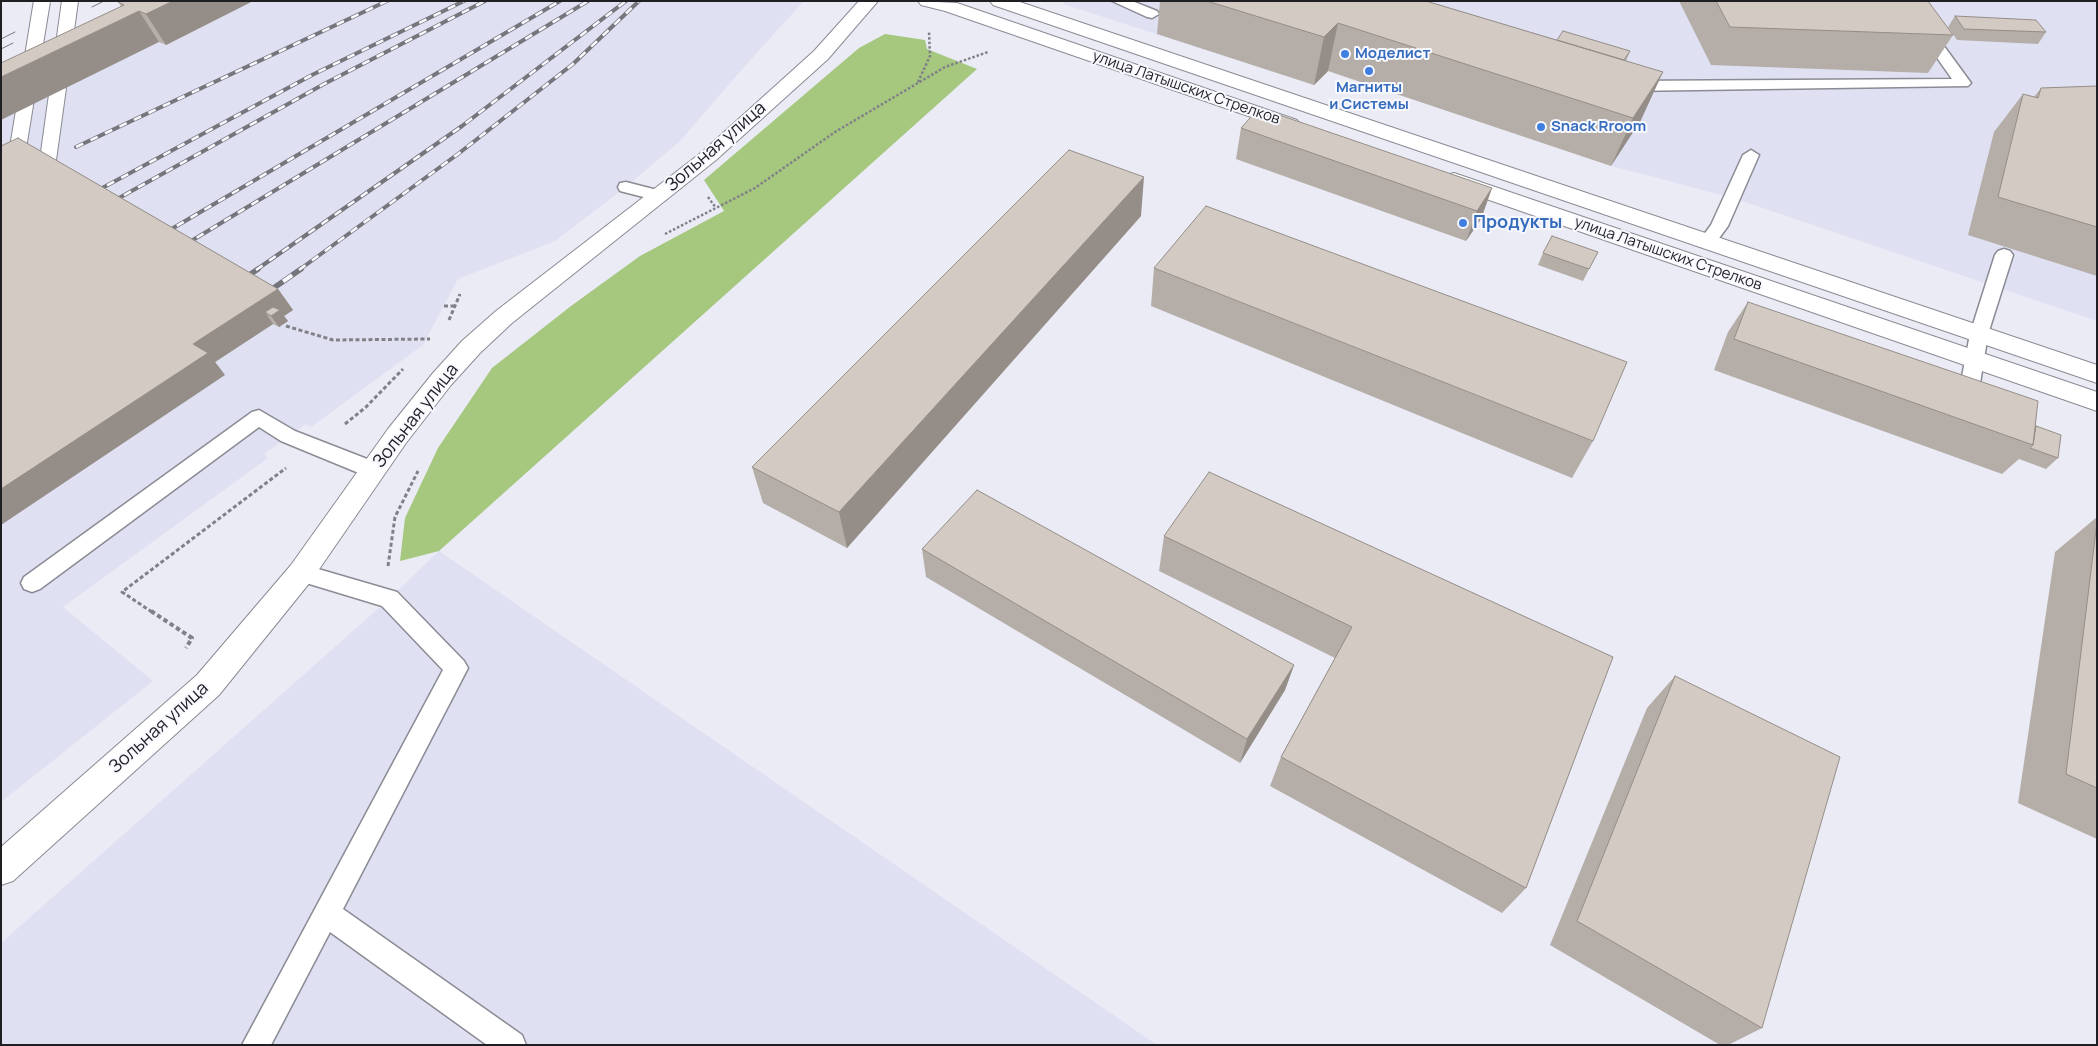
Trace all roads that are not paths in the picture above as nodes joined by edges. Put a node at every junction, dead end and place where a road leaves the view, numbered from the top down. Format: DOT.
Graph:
graph roads {
  1 [pos="42,1"];
  2 [pos="70,1"];
  3 [pos="869,1"];
  4 [pos="927,1"];
  5 [pos="998,1"];
  6 [pos="1119,1"];
  7 [pos="1904,1"];
  8 [pos="1152,14"];
  9 [pos="1611,86"];
  10 [pos="1309,130"];
  11 [pos="1751,155"];
  12 [pos="1431,172"];
  13 [pos="13,175"];
  14 [pos="45,186"];
  15 [pos="626,187"];
  16 [pos="659,196"];
  17 [pos="1708,241"];
  18 [pos="2004,255"];
  19 [pos="1979,334"];
  20 [pos="1975,360"];
  21 [pos="2097,374"];
  22 [pos="2097,402"];
  23 [pos="1952,412"];
  24 [pos="373,470"];
  25 [pos="302,573"];
  26 [pos="32,583"];
  27 [pos="1,869"];
  28 [pos="326,913"];
  29 [pos="256,1045"];
  30 [pos="512,1045"];
  1 -- 13 [label="lane, bridge"];
  2 -- 14 [label="lane, bridge"];
  3 -- 16 [label="street, Зольная улица"];
  4 -- 10 [label="street, улица Латышских Стрелков"];
  5 -- 17 [label="street, улица Латышских Стрелков"];
  6 -- 8 [label="lane"];
  7 -- 9 [label="lane"];
  11 -- 17 [label="lane"];
  12 -- 20 [label="street, улица Латышских Стрелков"];
  15 -- 16 [label="lane"];
  16 -- 24 [label="street, Зольная улица"];
  17 -- 19 [label="street, улица Латышских Стрелков"];
  18 -- 19 [label="lane"];
  19 -- 20 [label="lane"];
  19 -- 21 [label="street, улица Латышских Стрелков"];
  20 -- 22 [label="street, улица Латышских Стрелков"];
  20 -- 23 [label="lane"];
  24 -- 25 [label="street, Зольная улица"];
  24 -- 26 [label="lane"];
  25 -- 27 [label="street, Зольная улица"];
  25 -- 28 [label="lane"];
  28 -- 29 [label="lane"];
  28 -- 30 [label="lane"];
}
